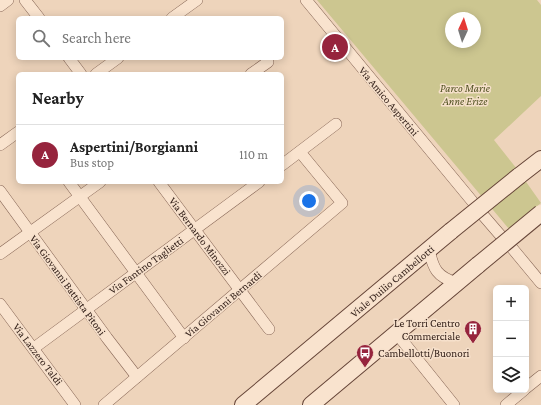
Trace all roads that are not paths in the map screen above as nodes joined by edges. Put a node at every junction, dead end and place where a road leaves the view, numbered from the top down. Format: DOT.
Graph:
graph roads {
  1 [pos="8,0"];
  2 [pos="25,0"];
  3 [pos="197,0"];
  4 [pos="306,0"];
  5 [pos="0,6"];
  6 [pos="37,16"];
  7 [pos="175,16"];
  8 [pos="70,60"];
  9 [pos="115,60"];
  10 [pos="268,62"];
  11 [pos="80,72"];
  12 [pos="99,72"];
  13 [pos="254,72"];
  14 [pos="336,124"];
  15 [pos="16,133"];
  16 [pos="0,145"];
  17 [pos="300,152"];
  18 [pos="541,159"];
  19 [pos="284,164"];
  20 [pos="70,184"];
  21 [pos="97,184"];
  22 [pos="161,184"];
  23 [pos="256,184"];
  24 [pos="0,191"];
  25 [pos="80,197"];
  26 [pos="472,201"];
  27 [pos="541,213"];
  28 [pos="482,214"];
  29 [pos="195,229"];
  30 [pos="30,232"];
  31 [pos="501,236"];
  32 [pos="512,248"];
  33 [pos="429,249"];
  34 [pos="0,254"];
  35 [pos="135,273"];
  36 [pos="457,282"];
  37 [pos="541,283"];
  38 [pos="240,290"];
  39 [pos="0,304"];
  40 [pos="85,309"];
  41 [pos="269,328"];
  42 [pos="396,334"];
  43 [pos="184,338"];
  44 [pos="34,348"];
  45 [pos="541,376"];
  46 [pos="137,377"];
  47 [pos="529,386"];
  48 [pos="520,393"];
  49 [pos="76,405"];
  50 [pos="104,405"];
  51 [pos="243,405"];
  52 [pos="311,405"];
  53 [pos="454,405"];
  54 [pos="506,405"];
  1 -- 5 [label="street"];
  2 -- 6 [label="street"];
  3 -- 7 [label="street"];
  4 -- 26 [label="street, Via Amico Aspertini"];
  8 -- 11 [label="street"];
  9 -- 12 [label="street"];
  10 -- 13 [label="street"];
  14 -- 17 [label="street"];
  15 -- 16 [label="street"];
  17 -- 19 [label="street"];
  17 -- 38 [label="street, Via Giovanni Bernardi"];
  18 -- 33 [label="main road, Viale Duilio Cambellotti, bridge"];
  20 -- 25 [label="street"];
  21 -- 25 [label="street"];
  22 -- 29 [label="street, Via Bernardo Minozzi"];
  23 -- 29 [label="street, Via Fantino Taglietti"];
  24 -- 30 [label="street, Via Giovanni Battista Pitoni"];
  25 -- 30 [label="street"];
  25 -- 35 [label="street"];
  27 -- 36 [label="main road, bridge"];
  28 -- 31 [label="street"];
  29 -- 35 [label="street, Via Fantino Taglietti"];
  29 -- 38 [label="street, Via Bernardo Minozzi"];
  30 -- 34 [label="street"];
  30 -- 40 [label="street, Via Giovanni Battista Pitoni"];
  32 -- 37 [label="street"];
  33 -- 36 [label="street"];
  33 -- 51 [label="main road, Viale Duilio Cambellotti"];
  35 -- 40 [label="street, Via Fantino Taglietti"];
  35 -- 43 [label="street"];
  36 -- 42 [label="main road"];
  38 -- 41 [label="street, Via Bernardo Minozzi"];
  38 -- 43 [label="street, Via Giovanni Bernardi"];
  39 -- 44 [label="street, Via Lazzero Taldi"];
  40 -- 44 [label="street, Via Fantino Taglietti"];
  40 -- 46 [label="street, Via Giovanni Battista Pitoni"];
  42 -- 52 [label="main road"];
  42 -- 53 [label="street"];
  43 -- 46 [label="street, Via Giovanni Bernardi"];
  44 -- 49 [label="street, Via Lazzero Taldi"];
  45 -- 47 [label="street"];
  46 -- 50 [label="street, Via Giovanni Bernardi"];
  48 -- 54 [label="street"];
}
